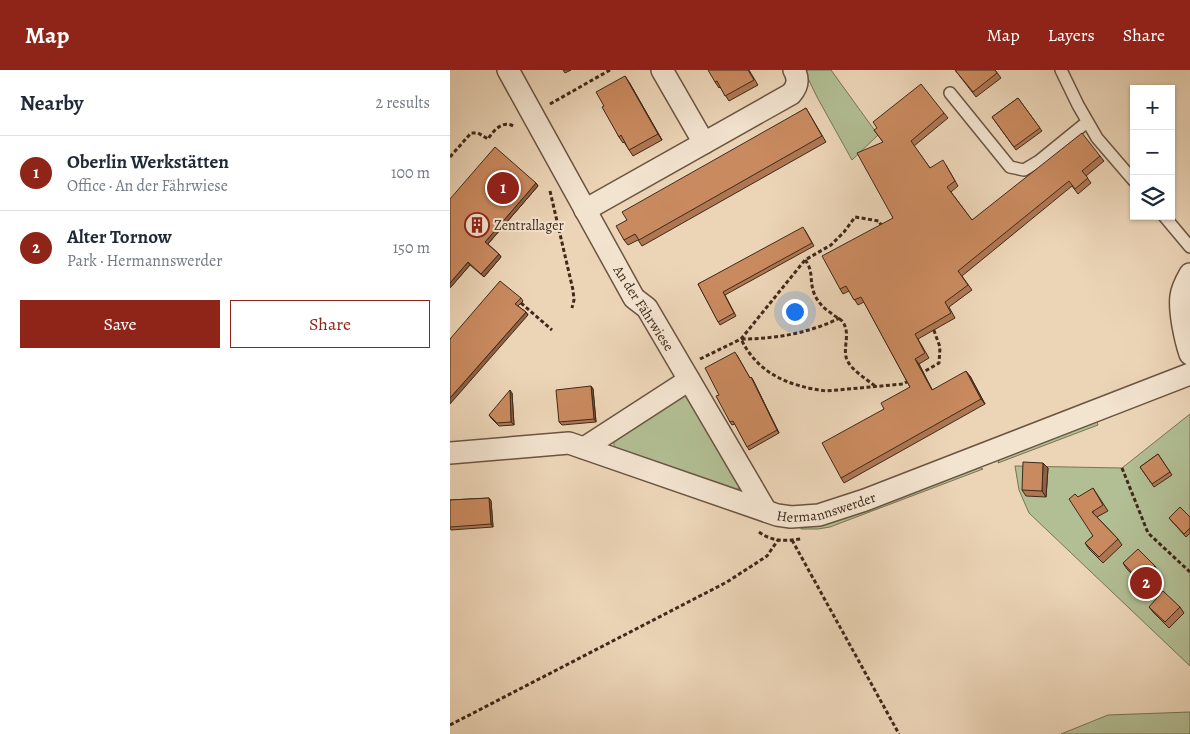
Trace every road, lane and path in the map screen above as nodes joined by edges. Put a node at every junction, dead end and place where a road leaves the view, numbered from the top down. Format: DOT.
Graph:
graph roads {
  1 [pos="508,70"];
  2 [pos="610,70"];
  3 [pos="662,70"];
  4 [pos="794,70"];
  5 [pos="1061,70"];
  6 [pos="950,92"];
  7 [pos="532,114"];
  8 [pos="1087,122"];
  9 [pos="516,129"];
  10 [pos="704,143"];
  11 [pos="450,157"];
  12 [pos="1130,176"];
  13 [pos="548,185"];
  14 [pos="586,210"];
  15 [pos="1167,220"];
  16 [pos="883,229"];
  17 [pos="1190,247"];
  18 [pos="805,260"];
  19 [pos="1190,274"];
  20 [pos="521,303"];
  21 [pos="572,308"];
  22 [pos="840,318"];
  23 [pos="931,324"];
  24 [pos="552,330"];
  25 [pos="741,338"];
  26 [pos="1190,354"];
  27 [pos="685,374"];
  28 [pos="1190,374"];
  29 [pos="876,387"];
  30 [pos="584,448"];
  31 [pos="450,453"];
  32 [pos="1122,468"];
  33 [pos="791,517"];
  34 [pos="759,519"];
  35 [pos="806,538"];
  36 [pos="778,540"];
  37 [pos="792,540"];
  38 [pos="1190,572"];
  39 [pos="450,725"];
  40 [pos="899,734"];
  1 -- 7 [label="street, An der Fährwiese"];
  2 -- 7 [label="path"];
  3 -- 10 [label="street"];
  4 -- 10 [label="street"];
  5 -- 8 [label="lane"];
  6 -- 8 [label="lane"];
  7 -- 14 [label="street, An der Fährwiese"];
  8 -- 12 [label="lane"];
  9 -- 11 [label="path"];
  10 -- 14 [label="street"];
  13 -- 21 [label="path"];
  14 -- 27 [label="street, An der Fährwiese"];
  15 -- 17 [label="lane"];
  16 -- 18 [label="path"];
  18 -- 22 [label="path"];
  18 -- 25 [label="path"];
  19 -- 26 [label="street"];
  20 -- 24 [label="path"];
  22 -- 25 [label="path"];
  22 -- 29 [label="path"];
  23 -- 29 [label="path"];
  25 -- 27 [label="path"];
  25 -- 29 [label="path"];
  27 -- 30 [label="street"];
  27 -- 34 [label="street, An der Fährwiese"];
  28 -- 33 [label="street, Hermannswerder"];
  30 -- 31 [label="street, Hermannswerder"];
  30 -- 34 [label="street, Hermannswerder"];
  32 -- 38 [label="path"];
  33 -- 34 [label="street, Hermannswerder"];
  33 -- 37 [label="path"];
  34 -- 36 [label="path"];
  35 -- 37 [label="path"];
  36 -- 37 [label="path"];
  36 -- 39 [label="path"];
  37 -- 40 [label="path"];
}
